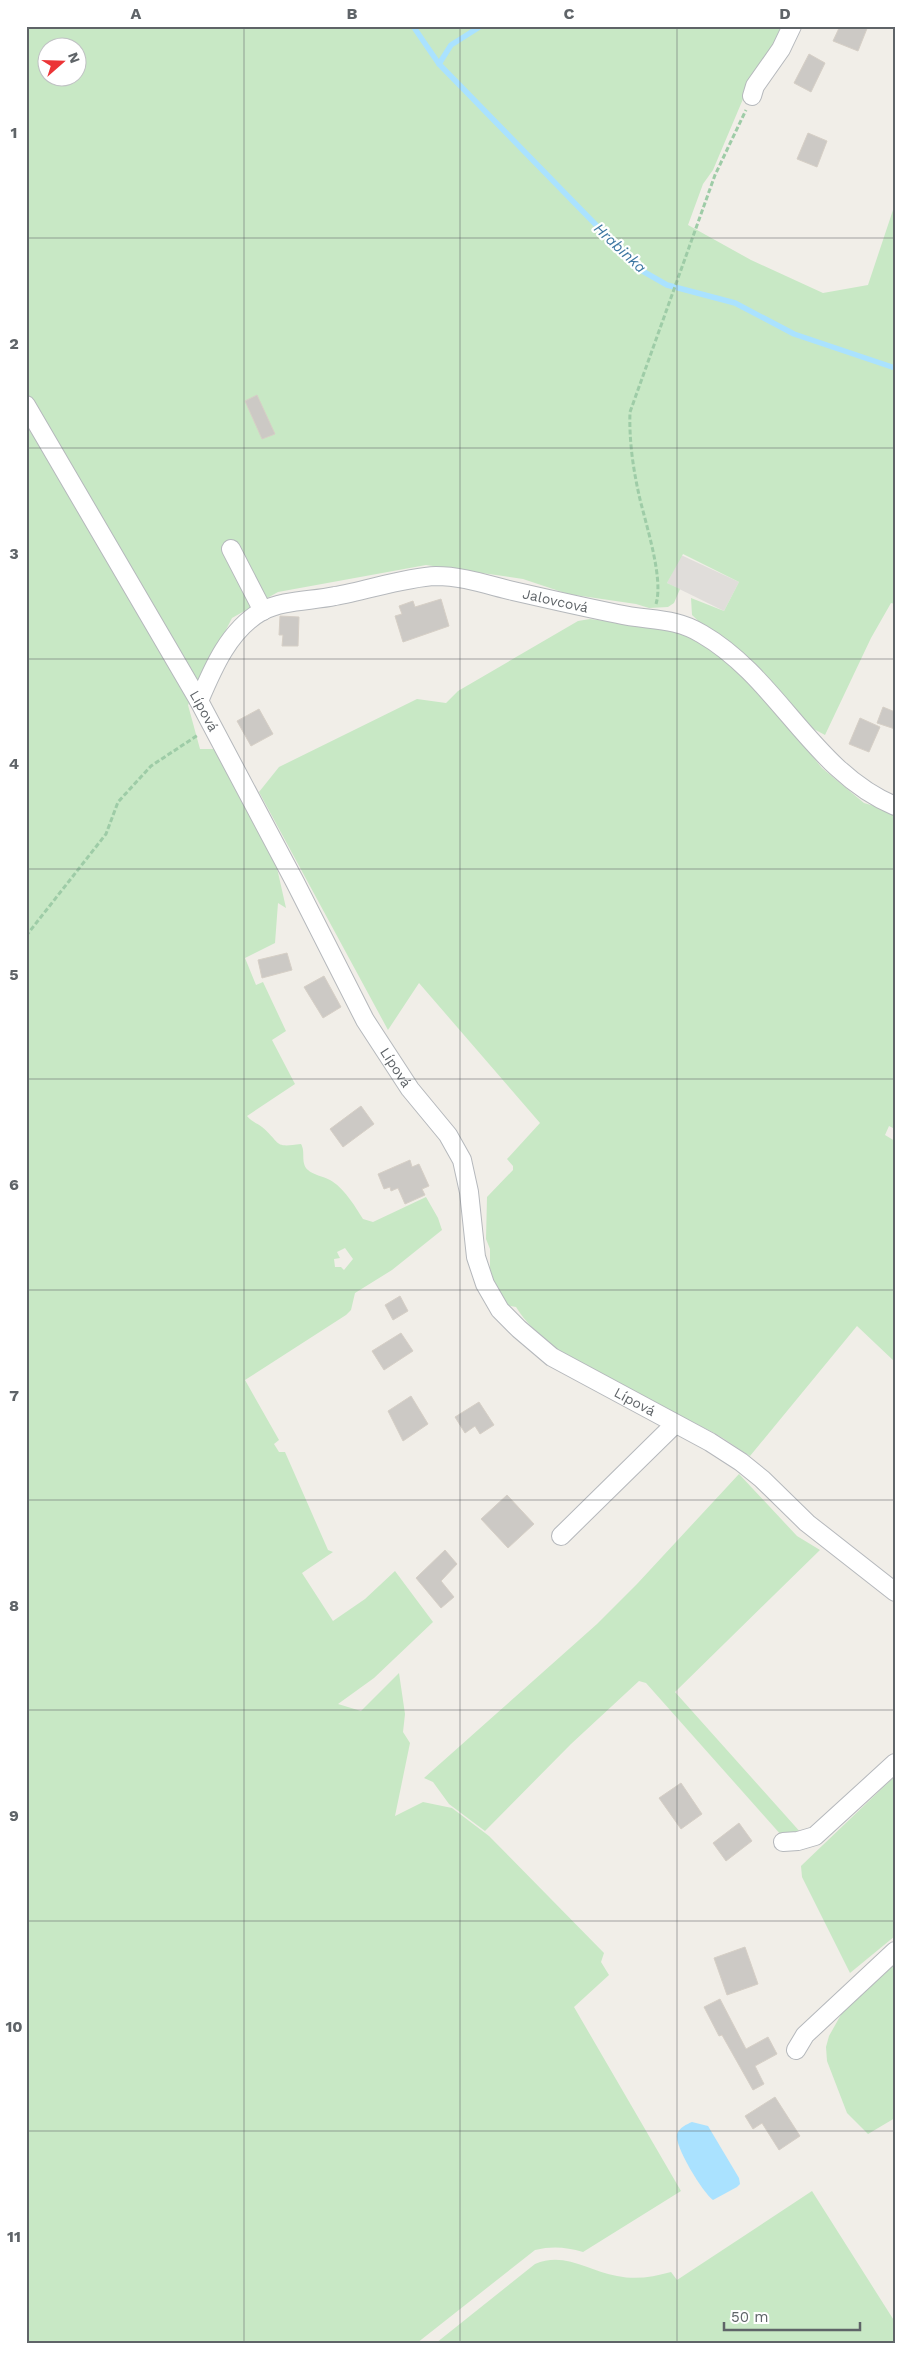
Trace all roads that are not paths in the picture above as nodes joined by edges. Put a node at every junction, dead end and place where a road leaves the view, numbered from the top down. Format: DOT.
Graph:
graph roads {
  1 [pos="792,26"];
  2 [pos="752,96"];
  3 [pos="26,405"];
  4 [pos="231,549"];
  5 [pos="263,611"];
  6 [pos="199,701"];
  7 [pos="895,806"];
  8 [pos="675,1424"];
  9 [pos="561,1536"];
  10 [pos="895,1592"];
  11 [pos="895,1764"];
  12 [pos="783,1842"];
  13 [pos="895,1951"];
  14 [pos="796,2050"];
  1 -- 2 [label="street"];
  3 -- 6 [label="street, Lípová"];
  4 -- 5 [label="street"];
  5 -- 6 [label="street, Jalovcová"];
  5 -- 7 [label="street, Jalovcová"];
  6 -- 8 [label="street, Lípová"];
  8 -- 9 [label="street"];
  8 -- 10 [label="street, Lípová"];
  11 -- 12 [label="street"];
  13 -- 14 [label="street"];
}
